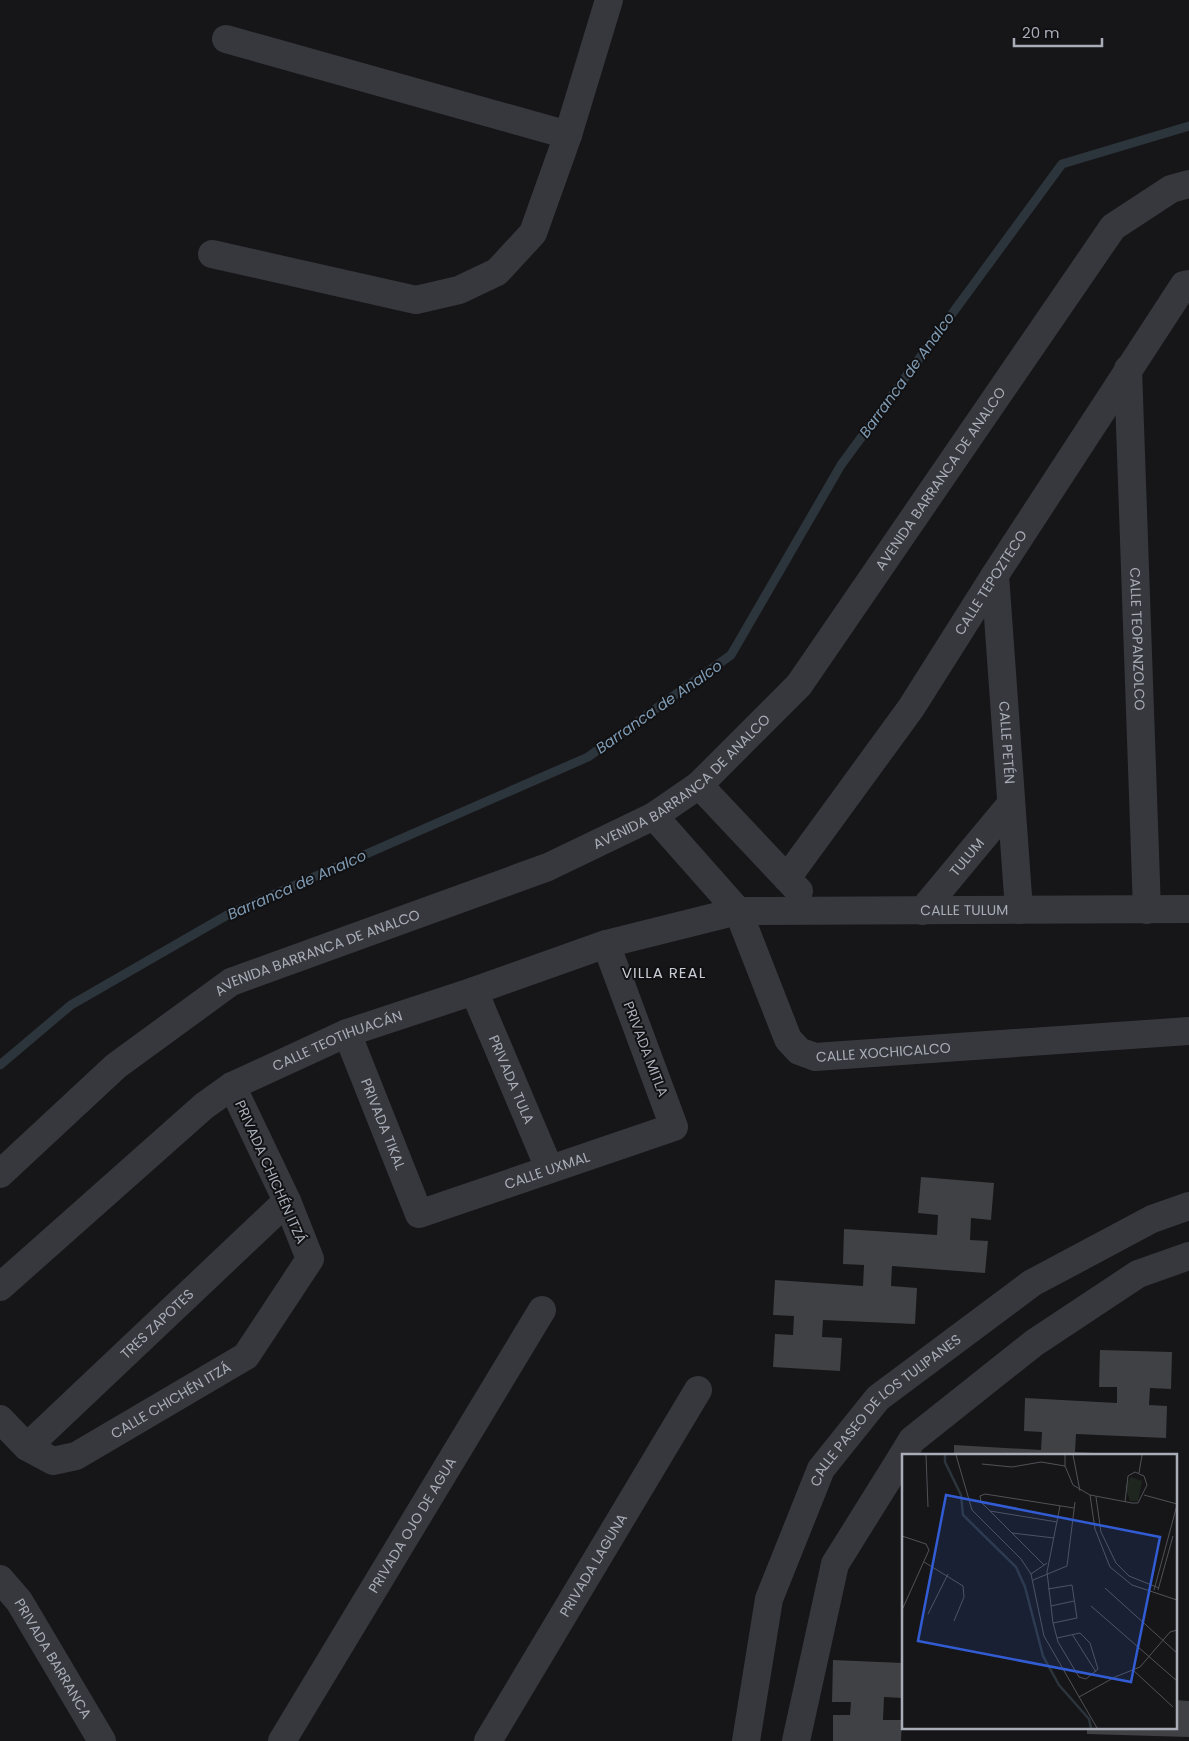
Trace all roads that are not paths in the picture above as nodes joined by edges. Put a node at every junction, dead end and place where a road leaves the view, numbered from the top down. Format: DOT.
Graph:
graph roads {
  1 [pos="609,0"];
  2 [pos="226,39"];
  3 [pos="568,135"];
  4 [pos="1189,184"];
  5 [pos="212,254"];
  6 [pos="1189,284"];
  7 [pos="1128,369"];
  8 [pos="995,575"];
  9 [pos="699,785"];
  10 [pos="1011,804"];
  11 [pos="654,816"];
  12 [pos="787,878"];
  13 [pos="1189,909"];
  14 [pos="1019,910"];
  15 [pos="1147,910"];
  16 [pos="817,911"];
  17 [pos="922,911"];
  18 [pos="738,912"];
  19 [pos="606,944"];
  20 [pos="474,991"];
  21 [pos="1189,1031"];
  22 [pos="346,1033"];
  23 [pos="232,1086"];
  24 [pos="674,1127"];
  25 [pos="549,1168"];
  26 [pos="0,1174"];
  27 [pos="288,1201"];
  28 [pos="1189,1206"];
  29 [pos="419,1214"];
  30 [pos="1189,1256"];
  31 [pos="310,1259"];
  32 [pos="0,1287"];
  33 [pos="542,1310"];
  34 [pos="698,1390"];
  35 [pos="0,1419"];
  36 [pos="27,1446"];
  37 [pos="904,1454"];
  38 [pos="902,1457"];
  39 [pos="0,1579"];
  40 [pos="99,1739"];
  41 [pos="282,1741"];
  42 [pos="488,1741"];
  43 [pos="746,1741"];
  44 [pos="796,1741"];
  1 -- 3 [label="street"];
  2 -- 3 [label="street"];
  3 -- 5 [label="street"];
  4 -- 9 [label="street, AVENIDA BARRANCA DE ANALCO"];
  6 -- 7 [label="street, CALLE TEPOZTECO"];
  7 -- 8 [label="street, CALLE TEPOZTECO"];
  7 -- 15 [label="street, CALLE TEOPANZOLCO"];
  8 -- 10 [label="street, CALLE PETÉN"];
  8 -- 12 [label="street, CALLE TEPOZTECO"];
  9 -- 11 [label="street, AVENIDA BARRANCA DE ANALCO"];
  9 -- 12 [label="street"];
  10 -- 14 [label="street, CALLE PETÉN"];
  10 -- 17 [label="street, TULUM"];
  11 -- 18 [label="street, CALLE XOCHICALCO"];
  11 -- 26 [label="street, AVENIDA BARRANCA DE ANALCO"];
  12 -- 16 [label="street"];
  13 -- 15 [label="street, CALLE TULUM"];
  14 -- 15 [label="street, CALLE TULUM"];
  14 -- 17 [label="street, CALLE TULUM"];
  16 -- 17 [label="street, CALLE TULUM"];
  16 -- 18 [label="street, CALLE TULUM"];
  18 -- 19 [label="street, CALLE TEOTIHUACÁN"];
  18 -- 21 [label="street, CALLE XOCHICALCO"];
  19 -- 20 [label="street, CALLE TEOTIHUACÁN"];
  19 -- 24 [label="street, PRIVADA MITLA"];
  20 -- 22 [label="street, CALLE TEOTIHUACÁN"];
  20 -- 25 [label="street, PRIVADA TULA"];
  22 -- 23 [label="street, CALLE TEOTIHUACÁN"];
  22 -- 29 [label="street, PRIVADA TIKAL"];
  23 -- 27 [label="street, PRIVADA CHICHÉN ITZÁ"];
  23 -- 32 [label="street, CALLE TEOTIHUACÁN"];
  24 -- 25 [label="street, CALLE UXMAL"];
  25 -- 29 [label="street, CALLE UXMAL"];
  27 -- 31 [label="street, PRIVADA CHICHÉN ITZÁ"];
  27 -- 36 [label="street, TRES ZAPOTES"];
  28 -- 43 [label="street, CALLE PASEO DE LOS TULIPANES"];
  30 -- 37 [label="street"];
  31 -- 36 [label="street, CALLE CHICHÉN ITZÁ"];
  33 -- 41 [label="street, PRIVADA OJO DE AGUA"];
  34 -- 42 [label="street, PRIVADA LAGUNA"];
  35 -- 36 [label="street, CALLE CHICHÉN ITZÁ"];
  38 -- 44 [label="street"];
  39 -- 40 [label="street, PRIVADA BARRANCA"];
}
